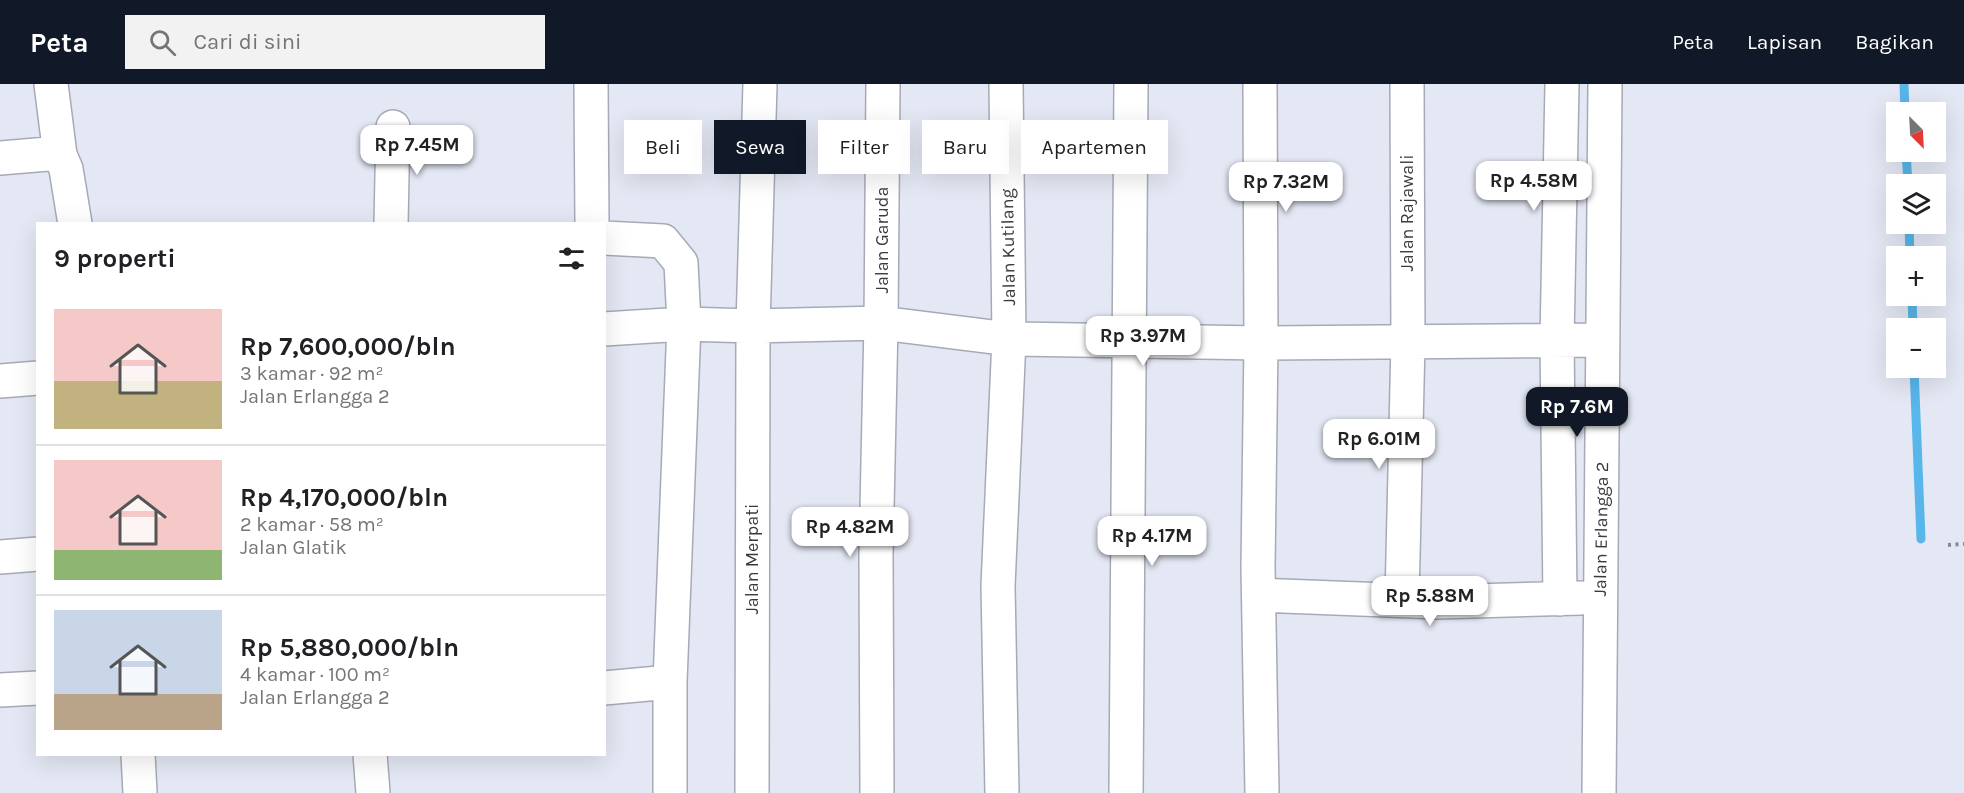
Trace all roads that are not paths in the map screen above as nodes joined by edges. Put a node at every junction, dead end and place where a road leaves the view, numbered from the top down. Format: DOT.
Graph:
graph roads {
  1 [pos="51,84"];
  2 [pos="591,84"];
  3 [pos="760,84"];
  4 [pos="883,84"];
  5 [pos="1006,84"];
  6 [pos="1131,84"];
  7 [pos="1260,84"];
  8 [pos="1407,84"];
  9 [pos="1562,84"];
  10 [pos="1605,84"];
  11 [pos="393,127"];
  12 [pos="60,155"];
  13 [pos="0,158"];
  14 [pos="75,222"];
  15 [pos="391,222"];
  16 [pos="592,222"];
  17 [pos="606,238"];
  18 [pos="881,323"];
  19 [pos="684,324"];
  20 [pos="753,326"];
  21 [pos="606,329"];
  22 [pos="1009,339"];
  23 [pos="1557,340"];
  24 [pos="1604,340"];
  25 [pos="1128,341"];
  26 [pos="1408,342"];
  27 [pos="1261,343"];
  28 [pos="36,378"];
  29 [pos="0,381"];
  30 [pos="36,554"];
  31 [pos="0,557"];
  32 [pos="1259,595"];
  33 [pos="1600,597"];
  34 [pos="1402,599"];
  35 [pos="1560,599"];
  36 [pos="670,682"];
  37 [pos="36,688"];
  38 [pos="606,688"];
  39 [pos="0,690"];
  40 [pos="138,756"];
  41 [pos="370,756"];
  42 [pos="140,793"];
  43 [pos="373,793"];
  44 [pos="670,793"];
  45 [pos="752,793"];
  46 [pos="877,793"];
  47 [pos="1002,793"];
  48 [pos="1126,793"];
  49 [pos="1262,793"];
  50 [pos="1599,793"];
  1 -- 12 [label="street"];
  2 -- 16 [label="street"];
  3 -- 20 [label="street, Jalan Merpati"];
  4 -- 18 [label="street, Jalan Garuda"];
  5 -- 22 [label="street, Jalan Kutilang"];
  6 -- 25 [label="street"];
  7 -- 27 [label="street"];
  8 -- 26 [label="street, Jalan Rajawali"];
  9 -- 23 [label="street"];
  10 -- 24 [label="street, Jalan Erlangga 2"];
  11 -- 15 [label="street"];
  12 -- 13 [label="street"];
  12 -- 14 [label="street"];
  17 -- 19 [label="street"];
  18 -- 20 [label="street"];
  18 -- 22 [label="street"];
  18 -- 46 [label="street, Jalan Garuda"];
  19 -- 20 [label="street"];
  19 -- 21 [label="street"];
  19 -- 36 [label="street"];
  20 -- 45 [label="street, Jalan Merpati"];
  22 -- 25 [label="street"];
  22 -- 47 [label="street, Jalan Kutilang"];
  23 -- 24 [label="street"];
  23 -- 26 [label="street"];
  23 -- 35 [label="street"];
  24 -- 33 [label="street, Jalan Erlangga 2"];
  25 -- 27 [label="street"];
  25 -- 48 [label="street"];
  26 -- 27 [label="street"];
  26 -- 34 [label="street, Jalan Rajawali"];
  27 -- 32 [label="street"];
  28 -- 29 [label="street"];
  30 -- 31 [label="street"];
  32 -- 34 [label="street"];
  32 -- 49 [label="street"];
  33 -- 35 [label="street"];
  33 -- 50 [label="street, Jalan Erlangga 2"];
  34 -- 35 [label="street"];
  36 -- 38 [label="street"];
  36 -- 44 [label="street"];
  37 -- 39 [label="street"];
  40 -- 42 [label="street"];
  41 -- 43 [label="street"];
}
